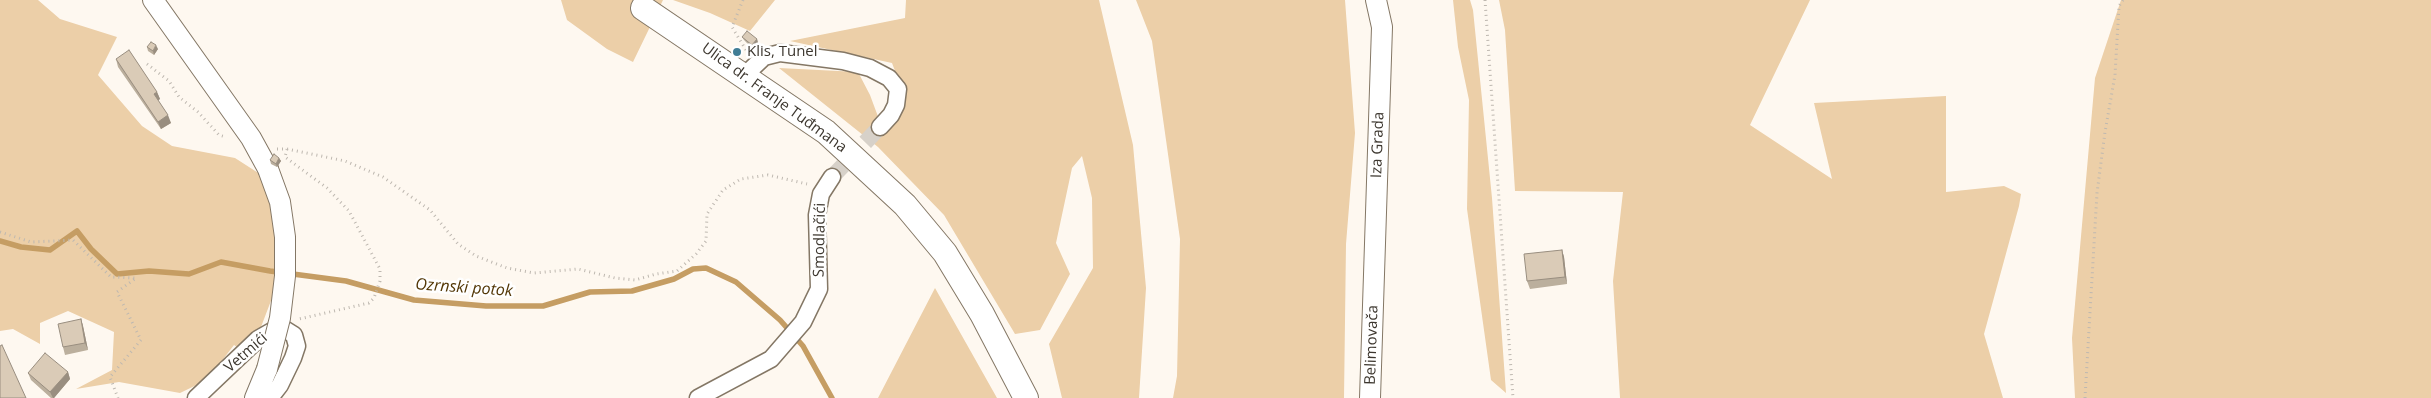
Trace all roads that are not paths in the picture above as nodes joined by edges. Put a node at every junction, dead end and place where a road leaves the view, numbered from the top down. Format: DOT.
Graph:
graph roads {
  1 [pos="153,0"];
  2 [pos="1376,0"];
  3 [pos="644,8"];
  4 [pos="750,69"];
  5 [pos="880,128"];
  6 [pos="832,177"];
  7 [pos="1374,292"];
  8 [pos="196,398"];
  9 [pos="255,398"];
  10 [pos="270,398"];
  11 [pos="698,398"];
  12 [pos="1026,398"];
  13 [pos="1370,398"];
  1 -- 9 [label="street, bridge"];
  2 -- 7 [label="street, Iza Grada"];
  3 -- 4 [label="main road, Ulica dr. Franje Tuđmana"];
  4 -- 5 [label="street"];
  4 -- 12 [label="main road, Ulica dr. Franje Tuđmana"];
  6 -- 11 [label="street, Smodlačići"];
  7 -- 13 [label="street, Belimovača"];
  8 -- 10 [label="street, Vetmići"];
}
